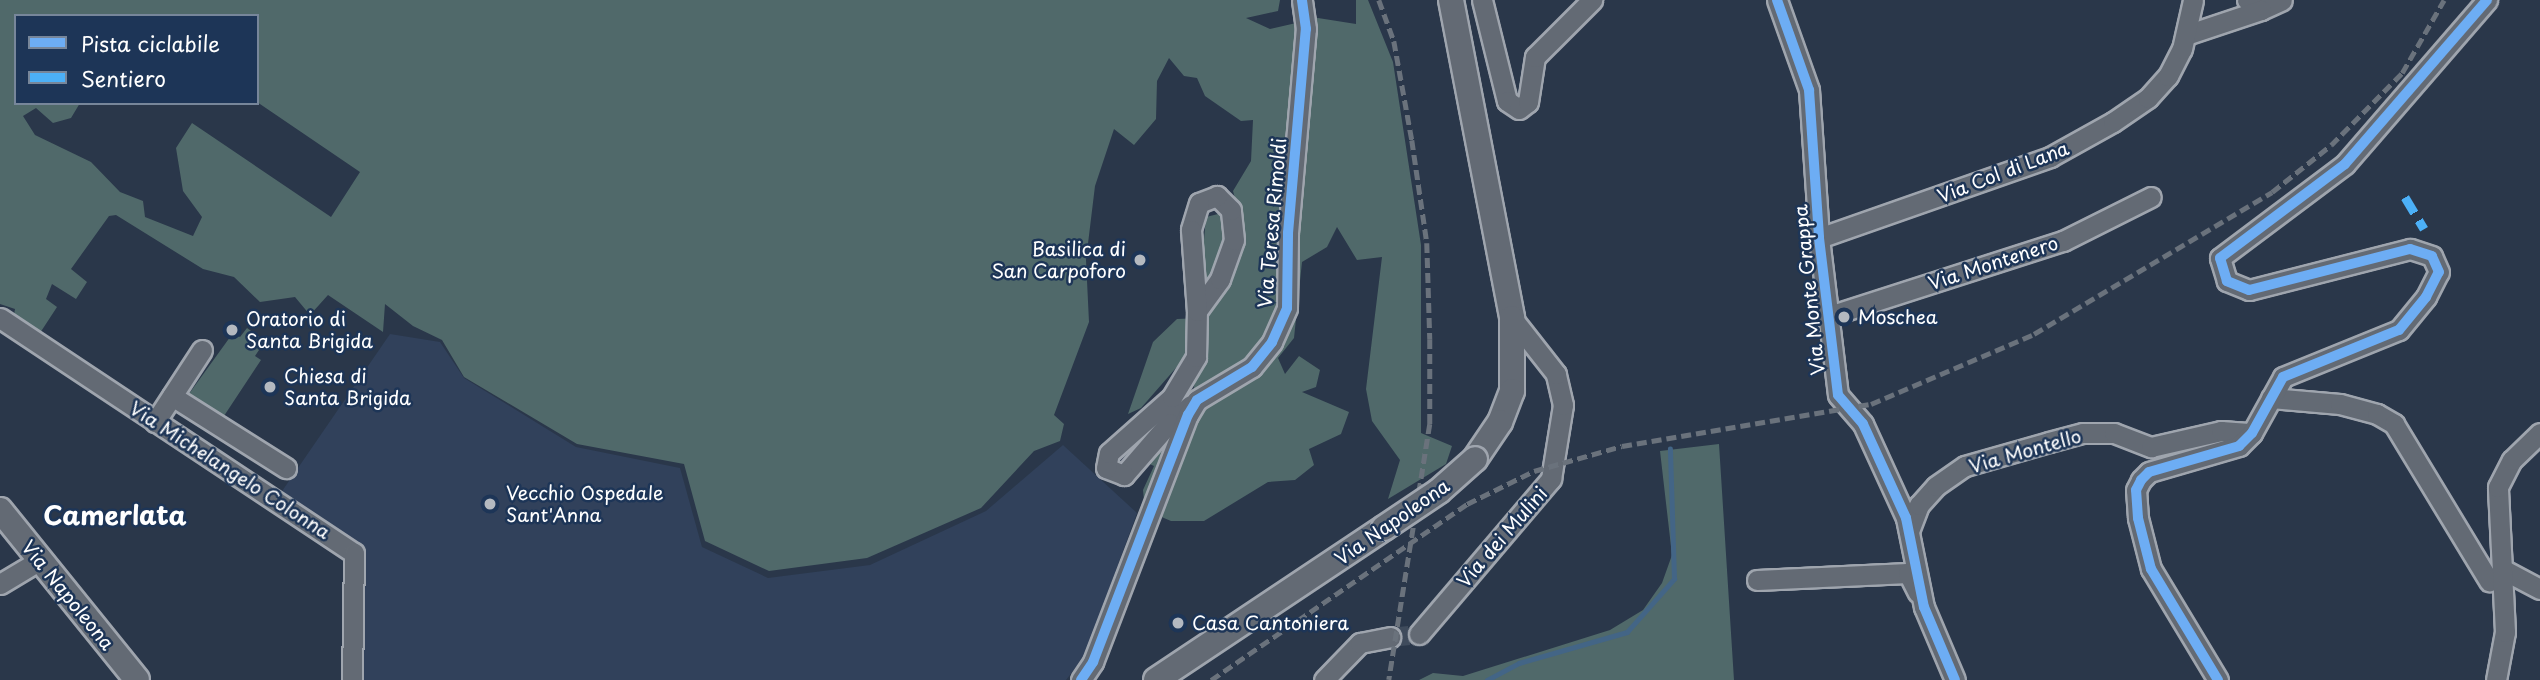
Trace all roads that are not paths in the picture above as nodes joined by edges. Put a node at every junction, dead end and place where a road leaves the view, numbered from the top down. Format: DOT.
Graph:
graph roads {
  1 [pos="1302,0"];
  2 [pos="1451,0"];
  3 [pos="1482,0"];
  4 [pos="1592,0"];
  5 [pos="1777,0"];
  6 [pos="2193,0"];
  7 [pos="2282,0"];
  8 [pos="2487,0"];
  9 [pos="2254,5"];
  10 [pos="2186,35"];
  11 [pos="2151,197"];
  12 [pos="1819,238"];
  13 [pos="1197,312"];
  14 [pos="1829,316"];
  15 [pos="0,318"];
  16 [pos="1512,318"];
  17 [pos="202,349"];
  18 [pos="172,396"];
  19 [pos="2271,398"];
  20 [pos="1197,400"];
  21 [pos="155,422"];
  22 [pos="2252,433"];
  23 [pos="2540,433"];
  24 [pos="286,468"];
  25 [pos="0,510"];
  26 [pos="1909,531"];
  27 [pos="40,560"];
  28 [pos="2495,575"];
  29 [pos="1758,580"];
  30 [pos="0,584"];
  31 [pos="2540,589"];
  32 [pos="1924,607"];
  33 [pos="1419,634"];
  34 [pos="1390,637"];
  35 [pos="137,680"];
  36 [pos="352,680"];
  37 [pos="1081,680"];
  38 [pos="1156,680"];
  39 [pos="1324,680"];
  40 [pos="1955,680"];
  41 [pos="2218,680"];
  42 [pos="2496,680"];
  1 -- 20 [label="street, Via Teresa Rimoldi"];
  2 -- 16 [label="main road, Via Napoleona"];
  3 -- 4 [label="street"];
  5 -- 12 [label="street, Via Monte Grappa"];
  6 -- 10 [label="street, Via Col di Lana"];
  7 -- 9 [label="street"];
  8 -- 19 [label="street"];
  9 -- 10 [label="street"];
  10 -- 12 [label="street, Via Col di Lana"];
  11 -- 14 [label="street, Via Montenero"];
  12 -- 14 [label="street, Via Monte Grappa"];
  13 -- 13 [label="street"];
  13 -- 20 [label="street, Via Teresa Rimoldi"];
  14 -- 26 [label="street, Via Monte Grappa"];
  15 -- 21 [label="street, Via Michelangelo Colonna"];
  16 -- 33 [label="street, Via dei Mulini"];
  16 -- 38 [label="main road, Via Napoleona, bridge"];
  17 -- 18 [label="street"];
  18 -- 21 [label="street"];
  18 -- 24 [label="street"];
  19 -- 22 [label="street"];
  19 -- 28 [label="street"];
  20 -- 37 [label="street"];
  21 -- 36 [label="street, Via Michelangelo Colonna"];
  22 -- 26 [label="street, Via Montello"];
  22 -- 41 [label="street"];
  23 -- 28 [label="street"];
  25 -- 27 [label="main road, Via Napoleona"];
  26 -- 32 [label="street, Via Monte Grappa"];
  27 -- 30 [label="street"];
  27 -- 35 [label="main road, Via Napoleona"];
  28 -- 31 [label="street"];
  28 -- 42 [label="street"];
  29 -- 32 [label="street"];
  32 -- 40 [label="street, Via Monte Grappa"];
  34 -- 39 [label="street"];
}
